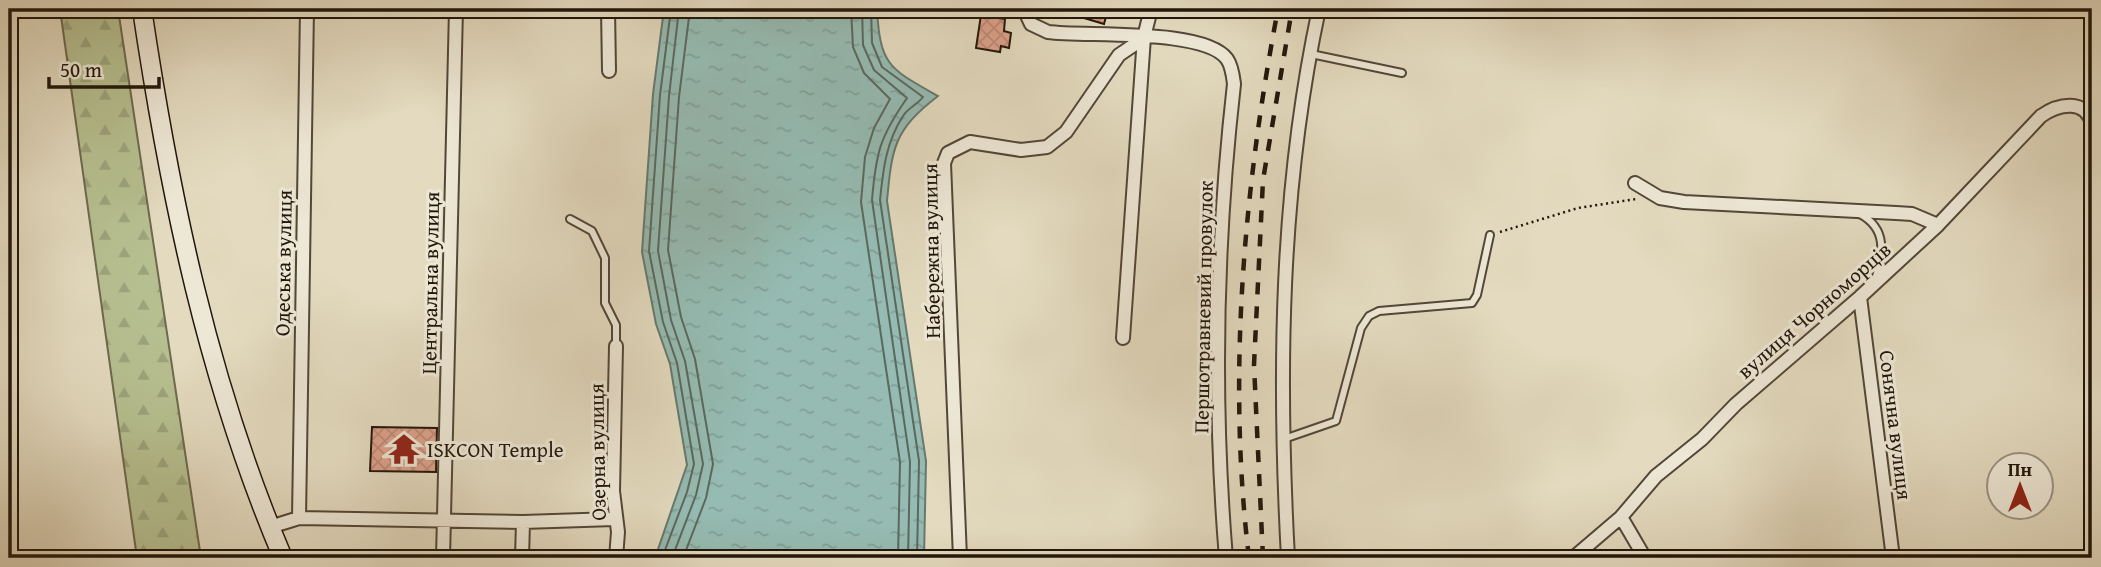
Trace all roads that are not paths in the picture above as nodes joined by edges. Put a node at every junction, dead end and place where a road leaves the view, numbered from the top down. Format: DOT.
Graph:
graph roads {
  1 [pos="142,9"];
  2 [pos="307,9"];
  3 [pos="456,9"];
  4 [pos="608,9"];
  5 [pos="1151,9"];
  6 [pos="1319,9"];
  7 [pos="1025,13"];
  8 [pos="1144,37"];
  9 [pos="1310,53"];
  10 [pos="609,71"];
  11 [pos="1402,73"];
  12 [pos="2088,105"];
  13 [pos="2092,124"];
  14 [pos="1635,183"];
  15 [pos="1852,210"];
  16 [pos="570,219"];
  17 [pos="1937,225"];
  18 [pos="1490,235"];
  19 [pos="1874,284"];
  20 [pos="1860,297"];
  21 [pos="1124,338"];
  22 [pos="616,346"];
  23 [pos="1282,439"];
  24 [pos="1621,517"];
  25 [pos="299,518"];
  26 [pos="614,519"];
  27 [pos="444,521"];
  28 [pos="523,522"];
  29 [pos="270,527"];
  30 [pos="283,558"];
  31 [pos="443,558"];
  32 [pos="522,558"];
  33 [pos="616,558"];
  34 [pos="960,558"];
  35 [pos="1226,558"];
  36 [pos="1288,558"];
  37 [pos="1573,558"];
  38 [pos="1645,558"];
  39 [pos="1893,558"];
  1 -- 29 [label="main road"];
  2 -- 25 [label="street, Одеська вулиця"];
  3 -- 27 [label="street, Центральна вулиця"];
  4 -- 10 [label="street"];
  5 -- 8 [label="street"];
  6 -- 9 [label="street"];
  7 -- 8 [label="street"];
  8 -- 21 [label="street"];
  8 -- 34 [label="street, Набережна вулиця"];
  8 -- 35 [label="street, Першотравневий провулок"];
  9 -- 11 [label="lane"];
  9 -- 23 [label="street"];
  12 -- 13 [label="street"];
  12 -- 17 [label="street, вулиця Чорноморців"];
  14 -- 15 [label="street"];
  15 -- 17 [label="street"];
  15 -- 19 [label="lane"];
  16 -- 22 [label="lane"];
  17 -- 19 [label="street, вулиця Чорноморців"];
  18 -- 23 [label="lane"];
  19 -- 20 [label="street, вулиця Чорноморців"];
  20 -- 24 [label="street, вулиця Чорноморців"];
  20 -- 39 [label="street, Сонячна вулиця"];
  22 -- 26 [label="street, Озерна вулиця"];
  23 -- 36 [label="street"];
  24 -- 37 [label="street, вулиця Чорноморців"];
  24 -- 38 [label="street"];
  25 -- 27 [label="street"];
  25 -- 29 [label="street"];
  26 -- 28 [label="street"];
  26 -- 33 [label="street, Озерна вулиця"];
  27 -- 28 [label="street"];
  27 -- 31 [label="street, Центральна вулиця"];
  28 -- 32 [label="street"];
  29 -- 30 [label="main road"];
}
